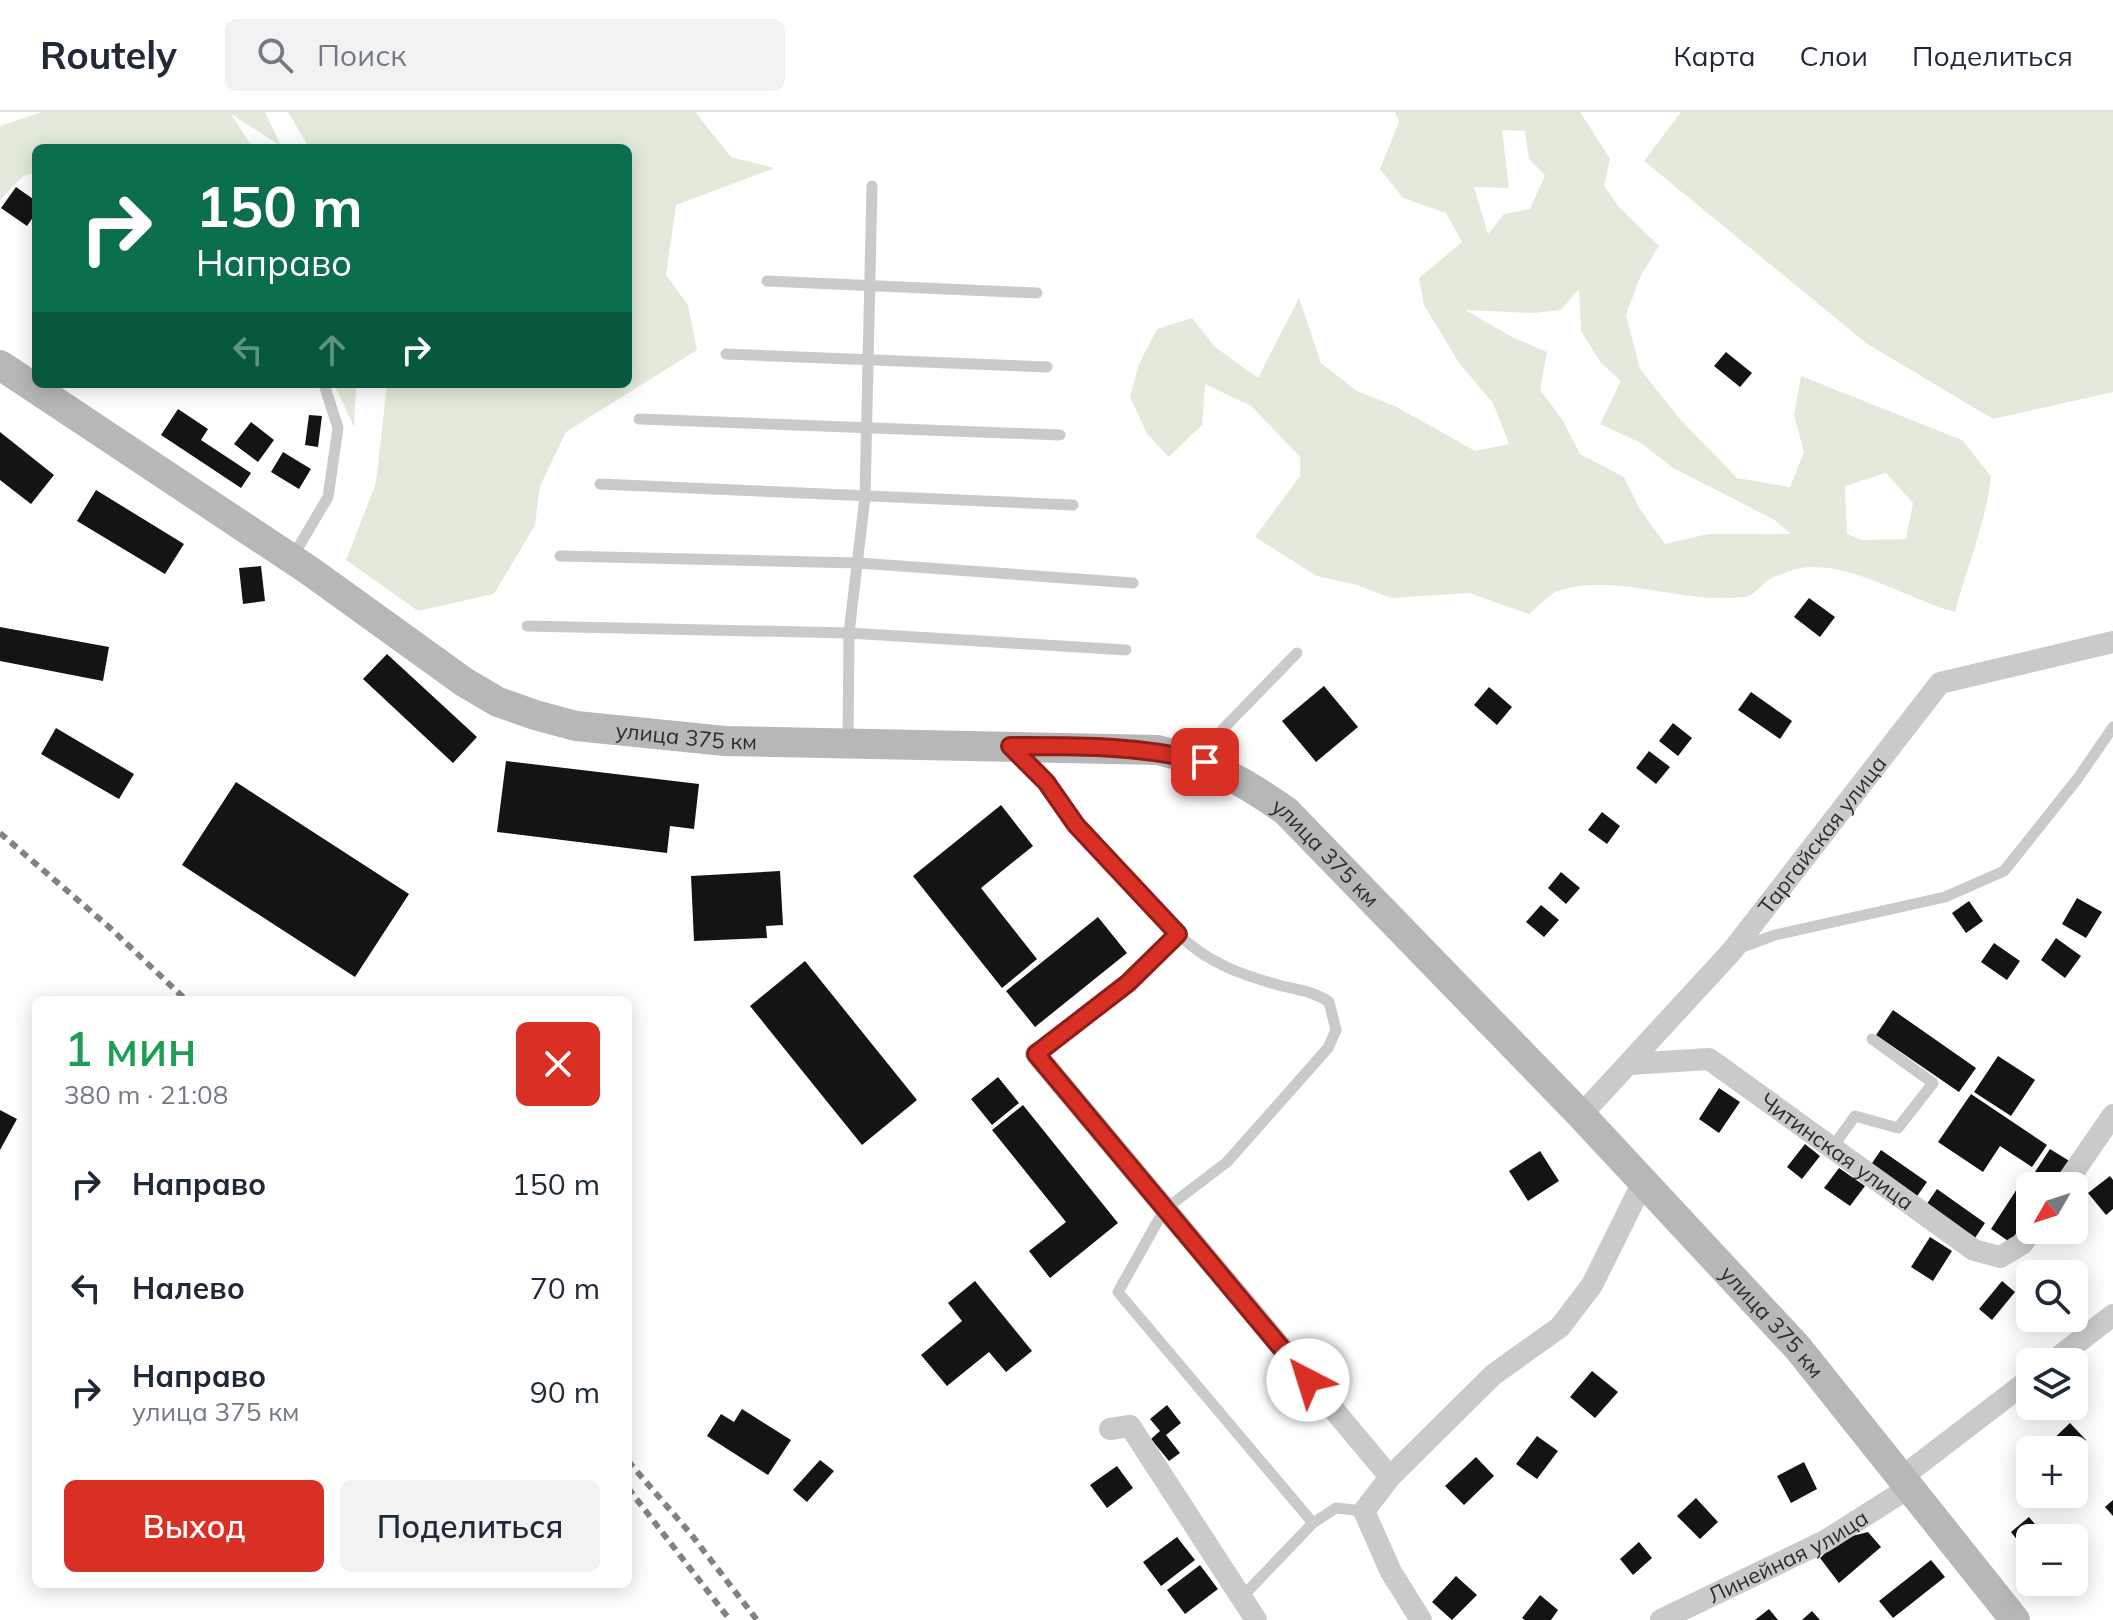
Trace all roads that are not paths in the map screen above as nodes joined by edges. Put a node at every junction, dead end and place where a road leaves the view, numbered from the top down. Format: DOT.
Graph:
graph roads {
  1 [pos="872,186"];
  2 [pos="767,281"];
  3 [pos="867,286"];
  4 [pos="1037,293"];
  5 [pos="726,354"];
  6 [pos="868,358"];
  7 [pos="0,365"];
  8 [pos="1047,367"];
  9 [pos="32,386"];
  10 [pos="35,388"];
  11 [pos="325,388"];
  12 [pos="639,419"];
  13 [pos="864,425"];
  14 [pos="1060,435"];
  15 [pos="600,484"];
  16 [pos="865,497"];
  17 [pos="1073,505"];
  18 [pos="560,556"];
  19 [pos="292,558"];
  20 [pos="859,563"];
  21 [pos="1133,583"];
  22 [pos="527,626"];
  23 [pos="849,633"];
  24 [pos="2113,642"];
  25 [pos="1126,650"];
  26 [pos="1297,653"];
  27 [pos="2113,727"];
  28 [pos="848,743"];
  29 [pos="1010,746"];
  30 [pos="1205,762"];
  31 [pos="1178,934"];
  32 [pos="1732,951"];
  33 [pos="1872,1039"];
  34 [pos="1036,1054"];
  35 [pos="1629,1064"];
  36 [pos="1581,1115"];
  37 [pos="2113,1115"];
  38 [pos="1832,1148"];
  39 [pos="2074,1172"];
  40 [pos="1643,1182"];
  41 [pos="1164,1210"];
  42 [pos="2022,1244"];
  43 [pos="2113,1315"];
  44 [pos="2070,1348"];
  45 [pos="2016,1391"];
  46 [pos="1110,1429"];
  47 [pos="1390,1477"];
  48 [pos="1906,1482"];
  49 [pos="1364,1511"];
  50 [pos="1313,1523"];
  51 [pos="1242,1597"];
  52 [pos="1256,1620"];
  53 [pos="1421,1620"];
  54 [pos="1661,1620"];
  55 [pos="2015,1620"];
  1 -- 3 [label="lane"];
  2 -- 3 [label="lane"];
  3 -- 4 [label="lane"];
  3 -- 6 [label="lane"];
  5 -- 6 [label="lane"];
  6 -- 8 [label="lane"];
  6 -- 13 [label="lane"];
  7 -- 9 [label="main road, улица 375 км"];
  10 -- 19 [label="main road, улица 375 км"];
  11 -- 19 [label="lane"];
  12 -- 13 [label="lane"];
  13 -- 14 [label="lane"];
  13 -- 16 [label="lane"];
  15 -- 16 [label="lane"];
  16 -- 17 [label="lane"];
  16 -- 20 [label="lane"];
  18 -- 20 [label="lane"];
  19 -- 28 [label="main road, улица 375 км"];
  20 -- 21 [label="lane"];
  20 -- 23 [label="lane"];
  22 -- 23 [label="lane"];
  23 -- 25 [label="lane"];
  23 -- 28 [label="lane"];
  24 -- 32 [label="street, Таргайская улица"];
  26 -- 30 [label="lane"];
  27 -- 32 [label="lane"];
  28 -- 29 [label="main road, улица 375 км"];
  29 -- 30 [label="main road, улица 375 км"];
  29 -- 31 [label="lane"];
  30 -- 36 [label="main road, улица 375 км"];
  31 -- 34 [label="lane"];
  31 -- 41 [label="lane"];
  32 -- 35 [label="street, Таргайская улица"];
  33 -- 38 [label="lane"];
  34 -- 41 [label="street"];
  35 -- 36 [label="street, Таргайская улица"];
  35 -- 38 [label="street, Читинская улица"];
  36 -- 40 [label="main road, улица 375 км"];
  37 -- 39 [label="street"];
  38 -- 42 [label="street, Читинская улица"];
  40 -- 47 [label="street"];
  40 -- 48 [label="main road, улица 375 км"];
  41 -- 47 [label="street"];
  41 -- 50 [label="lane"];
  43 -- 44 [label="street"];
  45 -- 48 [label="street, Линейная улица"];
  46 -- 51 [label="street"];
  47 -- 49 [label="street"];
  48 -- 54 [label="street, Линейная улица"];
  48 -- 55 [label="main road, улица 375 км"];
  49 -- 50 [label="lane"];
  49 -- 53 [label="street"];
  50 -- 51 [label="lane"];
  51 -- 52 [label="street"];
}
